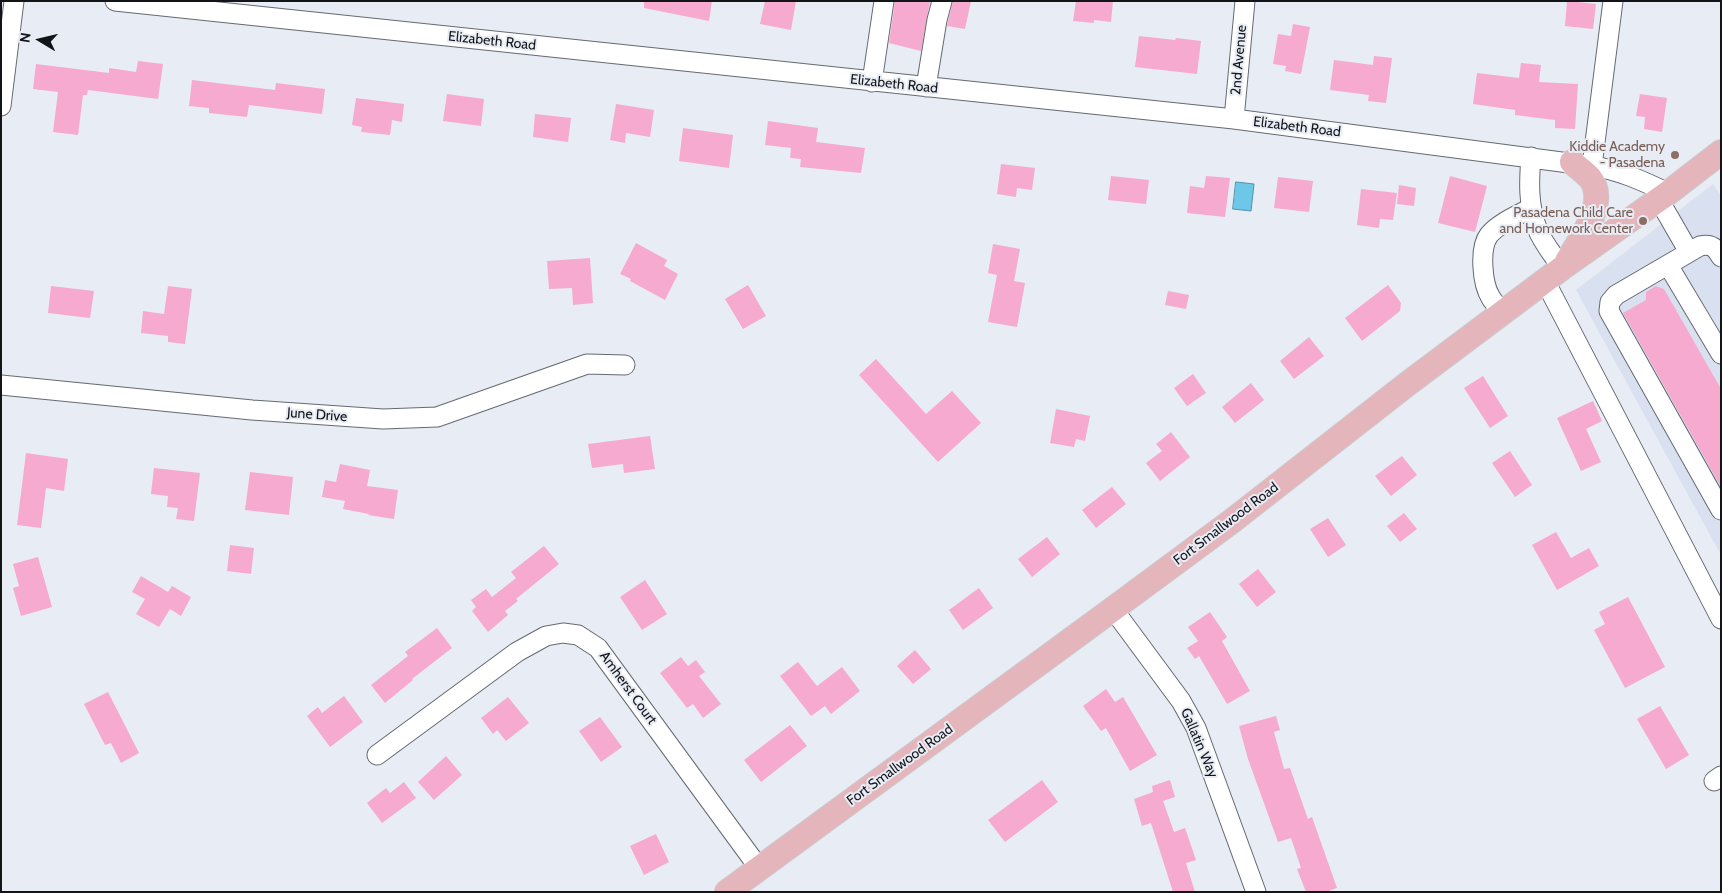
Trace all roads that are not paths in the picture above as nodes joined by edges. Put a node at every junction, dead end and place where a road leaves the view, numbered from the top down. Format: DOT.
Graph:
graph roads {
  1 [pos="14,1"];
  2 [pos="114,1"];
  3 [pos="884,1"];
  4 [pos="942,1"];
  5 [pos="1245,1"];
  6 [pos="1614,1"];
  7 [pos="872,82"];
  8 [pos="926,87"];
  9 [pos="1,106"];
  10 [pos="1234,119"];
  11 [pos="1721,152"];
  12 [pos="1530,157"];
  13 [pos="1582,164"];
  14 [pos="1664,196"];
  15 [pos="1531,208"];
  16 [pos="1689,252"];
  17 [pos="1721,257"];
  18 [pos="1668,265"];
  19 [pos="1554,275"];
  20 [pos="1503,313"];
  21 [pos="1721,354"];
  22 [pos="625,365"];
  23 [pos="1,385"];
  24 [pos="1721,510"];
  25 [pos="1113,609"];
  26 [pos="1721,619"];
  27 [pos="377,755"];
  28 [pos="759,868"];
  29 [pos="727,892"];
  30 [pos="1256,892"];
  1 -- 9 [label="street"];
  2 -- 7 [label="street, Elizabeth Road"];
  3 -- 7 [label="street"];
  4 -- 8 [label="street"];
  5 -- 10 [label="street, 2nd Avenue"];
  6 -- 13 [label="street"];
  7 -- 8 [label="street, Elizabeth Road"];
  8 -- 10 [label="street, Elizabeth Road"];
  10 -- 12 [label="street, Elizabeth Road"];
  11 -- 14 [label="main road, Fort Smallwood Road"];
  12 -- 13 [label="street, Elizabeth Road"];
  12 -- 15 [label="street"];
  13 -- 14 [label="street, Elizabeth Road"];
  13 -- 19 [label="main road"];
  14 -- 16 [label="street"];
  14 -- 19 [label="main road, Fort Smallwood Road"];
  15 -- 19 [label="street"];
  15 -- 20 [label="street"];
  16 -- 17 [label="street"];
  16 -- 18 [label="street"];
  18 -- 21 [label="street"];
  18 -- 24 [label="street"];
  19 -- 20 [label="main road, Fort Smallwood Road"];
  19 -- 26 [label="street"];
  20 -- 25 [label="main road, Fort Smallwood Road"];
  22 -- 23 [label="street, June Drive"];
  25 -- 28 [label="main road, Fort Smallwood Road"];
  25 -- 30 [label="street, Gallatin Way"];
  27 -- 28 [label="street, Amherst Court"];
  28 -- 29 [label="main road, Fort Smallwood Road"];
}
